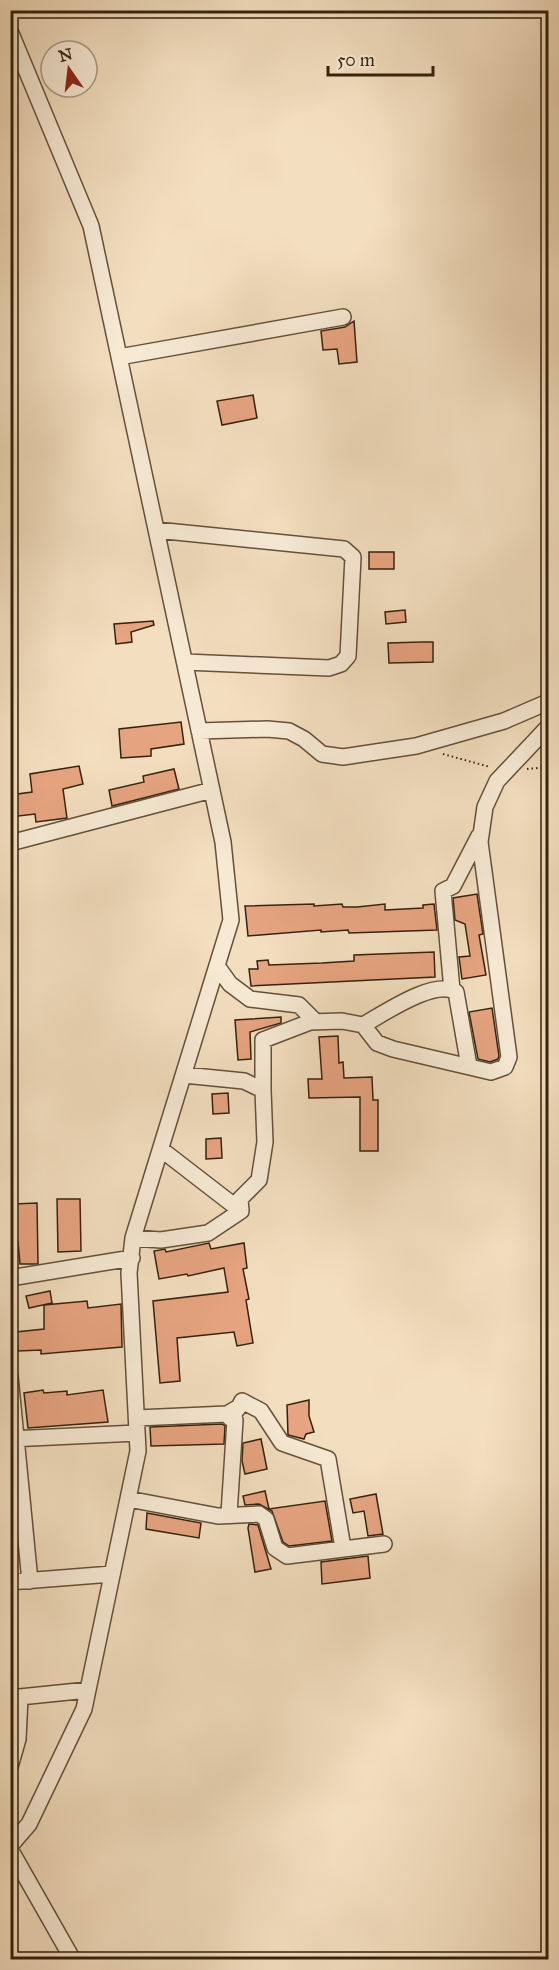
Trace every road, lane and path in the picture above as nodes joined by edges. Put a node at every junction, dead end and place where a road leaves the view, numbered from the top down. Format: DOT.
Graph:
graph roads {
  1 [pos="10,31"];
  2 [pos="342,316"];
  3 [pos="119,357"];
  4 [pos="156,530"];
  5 [pos="185,662"];
  6 [pos="549,702"];
  7 [pos="549,727"];
  8 [pos="200,731"];
  9 [pos="416,746"];
  10 [pos="504,772"];
  11 [pos="212,790"];
  12 [pos="481,832"];
  13 [pos="10,843"];
  14 [pos="217,966"];
  15 [pos="452,990"];
  16 [pos="316,1022"];
  17 [pos="363,1025"];
  18 [pos="469,1066"];
  19 [pos="184,1075"];
  20 [pos="263,1090"];
  21 [pos="162,1150"];
  22 [pos="241,1211"];
  23 [pos="133,1238"];
  24 [pos="132,1258"];
  25 [pos="10,1278"];
  26 [pos="10,1376"];
  27 [pos="239,1407"];
  28 [pos="137,1426"];
  29 [pos="12,1438"];
  30 [pos="128,1499"];
  31 [pos="229,1514"];
  32 [pos="384,1544"];
  33 [pos="343,1548"];
  34 [pos="112,1574"];
  35 [pos="30,1581"];
  36 [pos="10,1582"];
  37 [pos="88,1690"];
  38 [pos="15,1698"];
  39 [pos="10,1767"];
  40 [pos="10,1847"];
  41 [pos="73,1959"];
  1 -- 3 [label="street"];
  2 -- 3 [label="street"];
  3 -- 4 [label="street"];
  4 -- 5 [label="street"];
  4 -- 5 [label="street"];
  5 -- 8 [label="street"];
  6 -- 9 [label="street"];
  7 -- 10 [label="street"];
  8 -- 9 [label="street"];
  8 -- 11 [label="street"];
  9 -- 10 [label="path"];
  10 -- 12 [label="street"];
  11 -- 13 [label="street"];
  11 -- 14 [label="street"];
  12 -- 15 [label="street"];
  12 -- 18 [label="street"];
  14 -- 16 [label="street"];
  14 -- 19 [label="street"];
  15 -- 17 [label="street"];
  15 -- 18 [label="street"];
  16 -- 17 [label="street"];
  16 -- 20 [label="street"];
  17 -- 18 [label="street"];
  19 -- 20 [label="street"];
  19 -- 21 [label="street"];
  20 -- 22 [label="street"];
  21 -- 22 [label="street"];
  21 -- 23 [label="street"];
  22 -- 23 [label="street"];
  23 -- 24 [label="street"];
  24 -- 25 [label="street"];
  24 -- 28 [label="street"];
  26 -- 29 [label="street"];
  27 -- 28 [label="street"];
  27 -- 31 [label="street"];
  27 -- 33 [label="street"];
  28 -- 29 [label="street"];
  28 -- 30 [label="street"];
  29 -- 35 [label="street"];
  30 -- 31 [label="street"];
  30 -- 34 [label="street"];
  31 -- 33 [label="street"];
  32 -- 33 [label="street"];
  34 -- 35 [label="street"];
  34 -- 37 [label="street"];
  35 -- 36 [label="street"];
  37 -- 38 [label="street"];
  37 -- 40 [label="street"];
  38 -- 39 [label="street"];
  40 -- 41 [label="street"];
}
